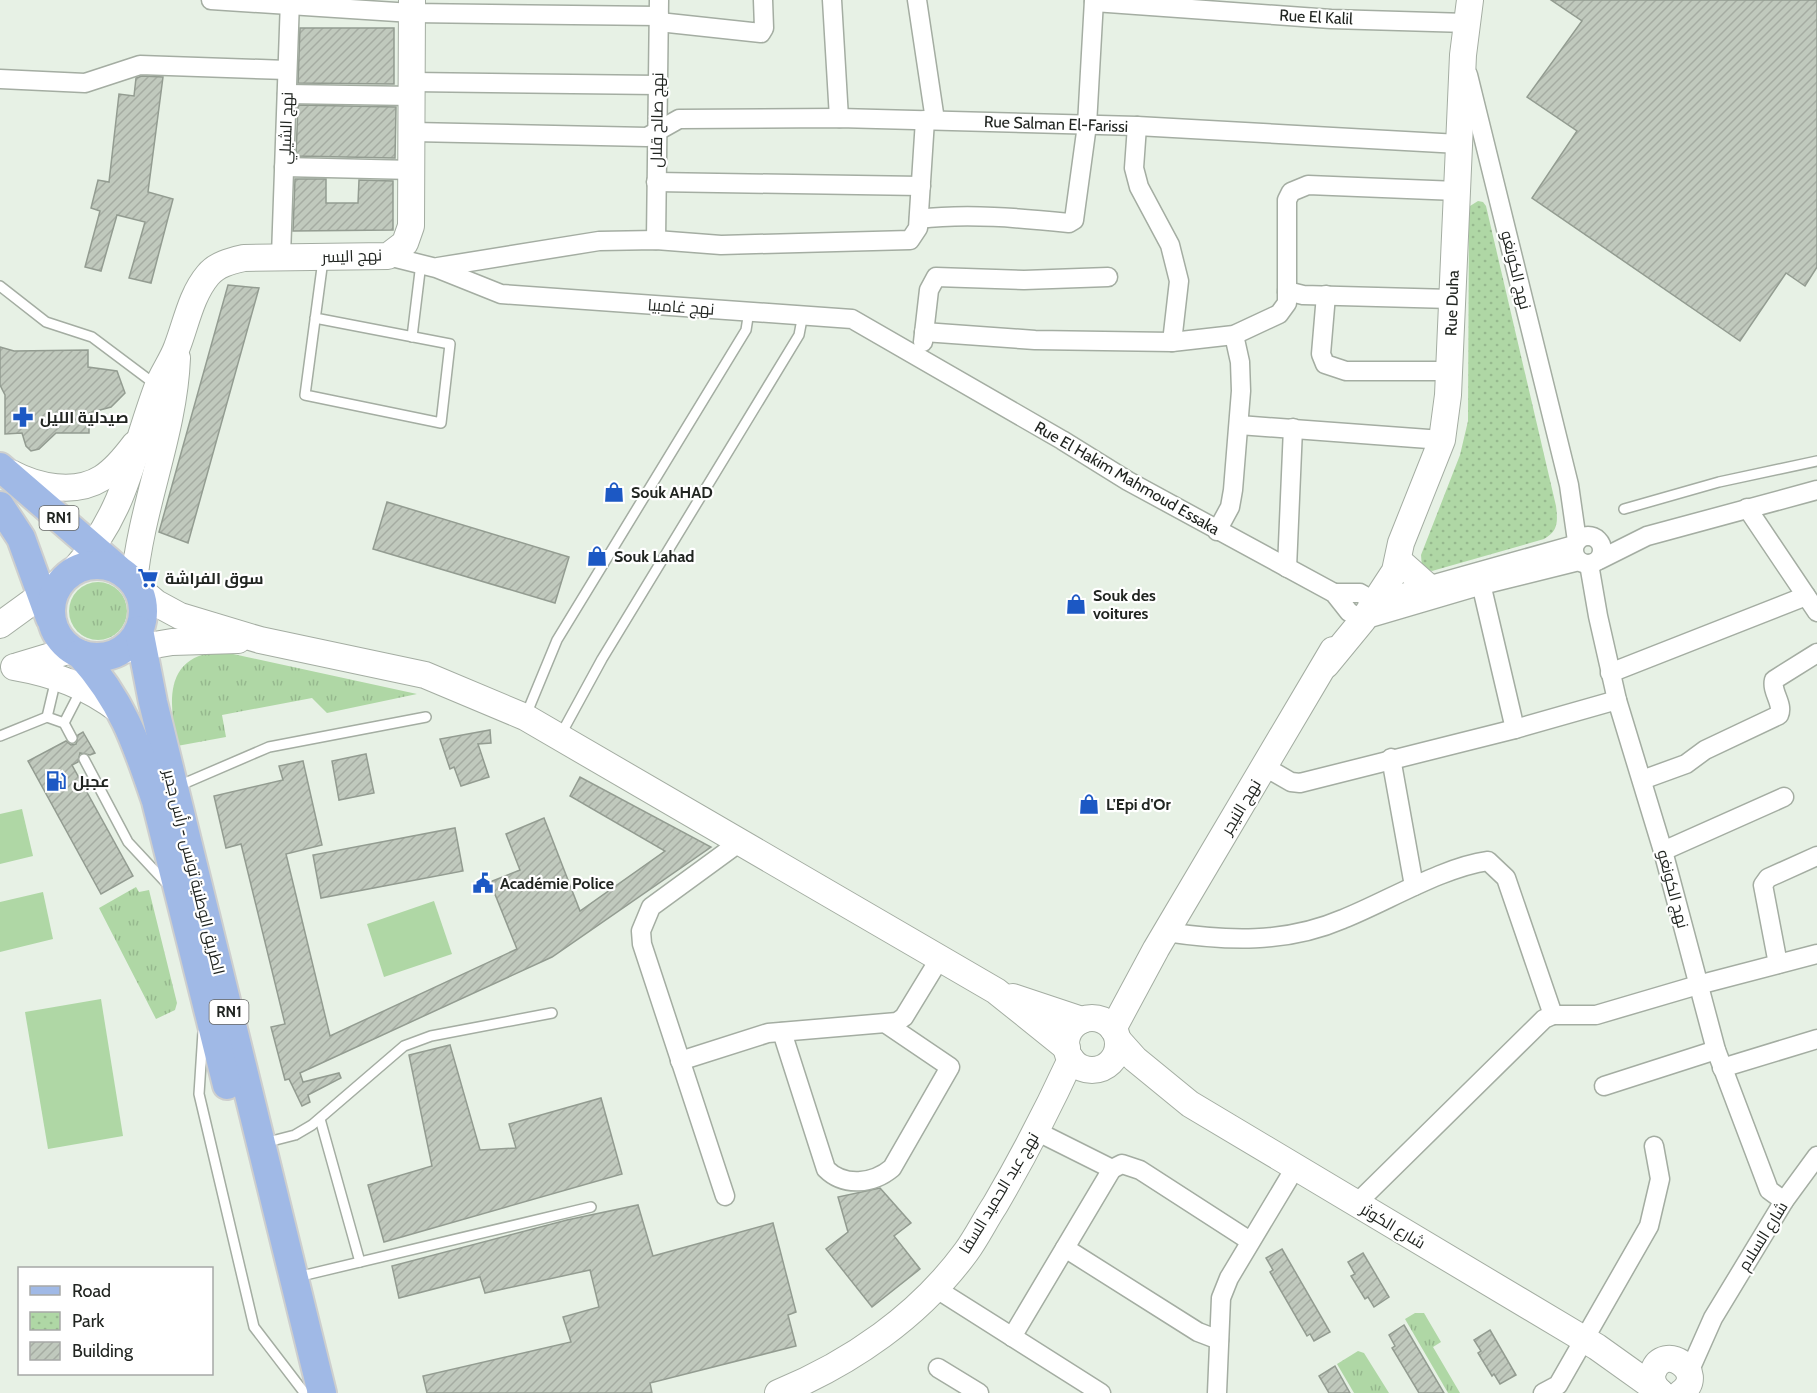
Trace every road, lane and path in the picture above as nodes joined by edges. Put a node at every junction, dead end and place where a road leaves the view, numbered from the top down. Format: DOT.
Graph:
graph roads {
  1 [pos="211,0"];
  2 [pos="763,0"];
  3 [pos="832,0"];
  4 [pos="917,0"];
  5 [pos="1094,1"];
  6 [pos="290,2"];
  7 [pos="412,7"];
  8 [pos="1468,11"];
  9 [pos="659,13"];
  10 [pos="1463,55"];
  11 [pos="287,70"];
  12 [pos="0,79"];
  13 [pos="658,85"];
  14 [pos="412,89"];
  15 [pos="287,94"];
  16 [pos="838,118"];
  17 [pos="930,120"];
  18 [pos="1087,125"];
  19 [pos="1137,126"];
  20 [pos="413,132"];
  21 [pos="657,133"];
  22 [pos="1459,144"];
  23 [pos="284,167"];
  24 [pos="413,170"];
  25 [pos="656,182"];
  26 [pos="921,186"];
  27 [pos="1457,190"];
  28 [pos="919,219"];
  29 [pos="656,240"];
  30 [pos="281,256"];
  31 [pos="388,256"];
  32 [pos="323,258"];
  33 [pos="429,266"];
  34 [pos="1108,277"];
  35 [pos="0,286"];
  36 [pos="1287,291"];
  37 [pos="1326,296"];
  38 [pos="1451,298"];
  39 [pos="748,311"];
  40 [pos="803,314"];
  41 [pos="315,318"];
  42 [pos="924,332"];
  43 [pos="1234,335"];
  44 [pos="412,337"];
  45 [pos="1172,342"];
  46 [pos="921,359"];
  47 [pos="1449,371"];
  48 [pos="167,389"];
  49 [pos="1239,425"];
  50 [pos="1293,428"];
  51 [pos="141,437"];
  52 [pos="1442,440"];
  53 [pos="1817,461"];
  54 [pos="0,468"];
  55 [pos="1817,490"];
  56 [pos="0,506"];
  57 [pos="1747,508"];
  58 [pos="1624,509"];
  59 [pos="1217,531"];
  60 [pos="93,548"];
  61 [pos="1587,549"];
  62 [pos="1400,552"];
  63 [pos="1287,568"];
  64 [pos="1480,578"];
  65 [pos="130,580"];
  66 [pos="1426,585"];
  67 [pos="57,592"];
  68 [pos="1806,596"];
  69 [pos="1356,604"];
  70 [pos="1817,612"];
  71 [pos="0,626"];
  72 [pos="260,640"];
  73 [pos="133,642"];
  74 [pos="76,652"];
  75 [pos="1817,653"];
  76 [pos="7,669"];
  77 [pos="1610,673"];
  78 [pos="57,676"];
  79 [pos="82,687"];
  80 [pos="1617,700"];
  81 [pos="125,715"];
  82 [pos="46,717"];
  83 [pos="426,717"];
  84 [pos="525,717"];
  85 [pos="64,723"];
  86 [pos="1515,729"];
  87 [pos="0,736"];
  88 [pos="560,736"];
  89 [pos="72,738"];
  90 [pos="1391,758"];
  91 [pos="84,759"];
  92 [pos="1265,767"];
  93 [pos="1642,780"];
  94 [pos="174,788"];
  95 [pos="1784,797"];
  96 [pos="740,842"];
  97 [pos="1663,851"];
  98 [pos="1817,856"];
  99 [pos="1414,886"];
  100 [pos="180,898"];
  101 [pos="1161,940"];
  102 [pos="1817,954"];
  103 [pos="940,958"];
  104 [pos="1779,964"];
  105 [pos="1698,985"];
  106 [pos="996,991"];
  107 [pos="552,1013"];
  108 [pos="1552,1015"];
  109 [pos="888,1025"];
  110 [pos="1102,1027"];
  111 [pos="782,1032"];
  112 [pos="1817,1039"];
  113 [pos="1719,1059"];
  114 [pos="680,1061"];
  115 [pos="1082,1061"];
  116 [pos="1604,1086"];
  117 [pos="1191,1104"];
  118 [pos="320,1119"];
  119 [pos="1040,1124"];
  120 [pos="261,1144"];
  121 [pos="1654,1146"];
  122 [pos="1817,1156"];
  123 [pos="1295,1168"];
  124 [pos="1112,1169"];
  125 [pos="725,1196"];
  126 [pos="1784,1202"];
  127 [pos="1356,1204"];
  128 [pos="591,1207"];
  129 [pos="1250,1241"];
  130 [pos="1065,1248"];
  131 [pos="360,1262"];
  132 [pos="294,1278"];
  133 [pos="935,1288"];
  134 [pos="1012,1337"];
  135 [pos="1219,1340"];
  136 [pos="1590,1343"];
  137 [pos="938,1368"];
  138 [pos="1682,1375"];
  139 [pos="309,1392"];
  140 [pos="778,1393"];
  141 [pos="978,1393"];
  142 [pos="1101,1393"];
  143 [pos="1217,1393"];
  144 [pos="1543,1393"];
  145 [pos="1660,1393"];
  1 -- 6 [label="street"];
  2 -- 9 [label="street"];
  3 -- 16 [label="street"];
  4 -- 17 [label="street"];
  5 -- 8 [label="street, Rue El Kalil"];
  5 -- 18 [label="street"];
  6 -- 7 [label="street"];
  6 -- 11 [label="street, نهج الشيلي"];
  7 -- 9 [label="street"];
  7 -- 14 [label="main road, نهج اليسر"];
  8 -- 10 [label="main road, Rue Duha"];
  9 -- 13 [label="street, نهج صالح قلال"];
  10 -- 22 [label="main road, Rue Duha"];
  10 -- 61 [label="street, نهج الكونغو"];
  11 -- 12 [label="street"];
  11 -- 15 [label="street, نهج الشيلي"];
  13 -- 14 [label="street"];
  13 -- 21 [label="street, نهج صالح قلال"];
  14 -- 15 [label="street"];
  14 -- 20 [label="main road, نهج اليسر"];
  15 -- 23 [label="street, نهج الشيلي"];
  16 -- 17 [label="street, Rue Salman El-Farissi"];
  16 -- 21 [label="street, Rue Salman El-Farissi"];
  17 -- 18 [label="street, Rue Salman El-Farissi"];
  17 -- 26 [label="street"];
  18 -- 19 [label="street, Rue Salman El-Farissi"];
  18 -- 28 [label="street"];
  19 -- 22 [label="street, Rue Salman El-Farissi"];
  19 -- 45 [label="street"];
  20 -- 21 [label="street"];
  20 -- 24 [label="main road, نهج اليسر"];
  21 -- 25 [label="street, نهج صالح قلال"];
  22 -- 27 [label="main road, Rue Duha"];
  23 -- 24 [label="street"];
  23 -- 30 [label="street, نهج الشيلي"];
  24 -- 31 [label="main road, نهج اليسر"];
  25 -- 26 [label="street"];
  25 -- 29 [label="street, نهج صالح قلال"];
  26 -- 28 [label="street"];
  27 -- 36 [label="street"];
  27 -- 38 [label="main road, Rue Duha"];
  28 -- 29 [label="street"];
  29 -- 33 [label="street"];
  30 -- 32 [label="main road, نهج اليسر"];
  30 -- 48 [label="main road, نهج اليسر"];
  31 -- 32 [label="main road, نهج اليسر"];
  31 -- 33 [label="street"];
  32 -- 41 [label="lane"];
  33 -- 39 [label="street, نهج غامبيا"];
  33 -- 44 [label="lane"];
  34 -- 42 [label="street"];
  35 -- 48 [label="lane"];
  36 -- 37 [label="street"];
  36 -- 43 [label="street"];
  37 -- 38 [label="street"];
  37 -- 47 [label="street"];
  38 -- 47 [label="main road, Rue Duha"];
  39 -- 40 [label="street, نهج غامبيا"];
  39 -- 84 [label="lane"];
  40 -- 46 [label="street, نهج غامبيا"];
  40 -- 88 [label="lane"];
  41 -- 44 [label="lane"];
  41 -- 44 [label="lane"];
  42 -- 45 [label="street"];
  42 -- 46 [label="street"];
  43 -- 45 [label="street"];
  43 -- 49 [label="street"];
  46 -- 59 [label="street, Rue El Hakim Mahmoud Essaka"];
  47 -- 52 [label="main road, Rue Duha"];
  48 -- 51 [label="main road"];
  48 -- 65 [label="main road"];
  49 -- 50 [label="street"];
  49 -- 59 [label="street"];
  50 -- 52 [label="street"];
  50 -- 63 [label="street"];
  51 -- 54 [label="main road"];
  51 -- 60 [label="main road"];
  52 -- 62 [label="main road, Rue Duha"];
  53 -- 58 [label="lane"];
  54 -- 60 [label="main road, RN1"];
  55 -- 57 [label="street"];
  56 -- 67 [label="main road, RN1"];
  57 -- 61 [label="street"];
  57 -- 68 [label="street"];
  59 -- 63 [label="street, Rue El Hakim Mahmoud Essaka"];
  60 -- 65 [label="main road, RN1"];
  60 -- 67 [label="main road"];
  61 -- 64 [label="street"];
  61 -- 77 [label="street, نهج الكونغو"];
  62 -- 66 [label="main road"];
  62 -- 69 [label="main road, Rue Duha"];
  63 -- 69 [label="street, Rue El Hakim Mahmoud Essaka"];
  64 -- 66 [label="street"];
  64 -- 69 [label="street"];
  64 -- 86 [label="street"];
  65 -- 67 [label="main road"];
  65 -- 72 [label="main road"];
  65 -- 73 [label="main road, RN1"];
  66 -- 69 [label="street"];
  67 -- 71 [label="main road"];
  67 -- 74 [label="main road, RN1"];
  68 -- 70 [label="street"];
  68 -- 77 [label="street"];
  69 -- 92 [label="main road, نهج النيجر"];
  72 -- 73 [label="main road"];
  72 -- 84 [label="main road"];
  73 -- 74 [label="main road"];
  73 -- 94 [label="main road, الطريق الوطنية تونس - رأس جدير / RN1"];
  74 -- 76 [label="main road"];
  74 -- 81 [label="main road, الطريق الوطنية تونس - رأس جدير / RN1"];
  75 -- 93 [label="street"];
  76 -- 78 [label="main road"];
  77 -- 80 [label="street, نهج الكونغو"];
  78 -- 79 [label="main road"];
  78 -- 82 [label="lane"];
  79 -- 81 [label="main road"];
  79 -- 85 [label="lane"];
  80 -- 86 [label="street"];
  80 -- 93 [label="street, نهج الكونغو"];
  81 -- 100 [label="main road, الطريق الوطنية تونس - رأس جدير / RN1"];
  82 -- 85 [label="lane"];
  82 -- 87 [label="lane"];
  83 -- 94 [label="lane"];
  84 -- 88 [label="main road"];
  85 -- 89 [label="lane"];
  86 -- 90 [label="street"];
  88 -- 96 [label="main road"];
  90 -- 92 [label="street"];
  90 -- 99 [label="street"];
  91 -- 100 [label="lane"];
  92 -- 101 [label="main road, نهج النيجر"];
  93 -- 97 [label="street, نهج الكونغو"];
  94 -- 120 [label="main road, الطريق الوطنية تونس - رأس جدير / RN1"];
  95 -- 97 [label="street"];
  96 -- 103 [label="main road"];
  96 -- 114 [label="street"];
  97 -- 105 [label="street, نهج الكونغو"];
  98 -- 104 [label="street"];
  99 -- 101 [label="street"];
  99 -- 108 [label="street"];
  100 -- 139 [label="main road, الطريق الوطنية تونس - رأس جدير / RN1"];
  101 -- 110 [label="main road, نهج النيجر"];
  102 -- 104 [label="street"];
  103 -- 106 [label="main road"];
  103 -- 109 [label="street"];
  104 -- 105 [label="street"];
  105 -- 108 [label="street"];
  105 -- 113 [label="street, نهج الكونغو"];
  106 -- 110 [label="main road"];
  106 -- 115 [label="main road"];
  107 -- 118 [label="lane"];
  108 -- 127 [label="street"];
  109 -- 111 [label="street"];
  109 -- 111 [label="street"];
  110 -- 115 [label="main road"];
  110 -- 115 [label="main road"];
  110 -- 117 [label="main road, شارع الكوثر"];
  111 -- 114 [label="street"];
  112 -- 113 [label="street"];
  113 -- 116 [label="street"];
  113 -- 126 [label="street, نهج الكونغو"];
  114 -- 125 [label="street"];
  115 -- 117 [label="main road, شارع الكوثر"];
  115 -- 119 [label="main road, نهج عبد الحميد السقا"];
  117 -- 123 [label="main road, شارع الكوثر"];
  118 -- 120 [label="lane"];
  118 -- 131 [label="lane"];
  119 -- 124 [label="street"];
  119 -- 133 [label="main road, نهج عبد الحميد السقا"];
  120 -- 132 [label="main road, الطريق الوطنية تونس - رأس جدير / RN1"];
  121 -- 136 [label="street"];
  122 -- 126 [label="street, شارع السلام"];
  123 -- 127 [label="main road, شارع الكوثر"];
  123 -- 129 [label="street"];
  124 -- 129 [label="street"];
  124 -- 130 [label="street"];
  126 -- 138 [label="street, شارع السلام"];
  127 -- 136 [label="main road, شارع الكوثر"];
  128 -- 131 [label="lane"];
  129 -- 135 [label="street"];
  130 -- 134 [label="street"];
  130 -- 135 [label="street"];
  131 -- 132 [label="lane"];
  132 -- 139 [label="main road, الطريق الوطنية تونس - رأس جدير / RN1"];
  133 -- 134 [label="street"];
  133 -- 140 [label="main road, نهج عبد الحميد السقا"];
  134 -- 142 [label="street"];
  135 -- 143 [label="street"];
  136 -- 138 [label="main road, شارع الكوثر"];
  136 -- 144 [label="street"];
  136 -- 145 [label="main road, شارع الكوثر"];
  137 -- 141 [label="street"];
  138 -- 145 [label="main road"];
}
